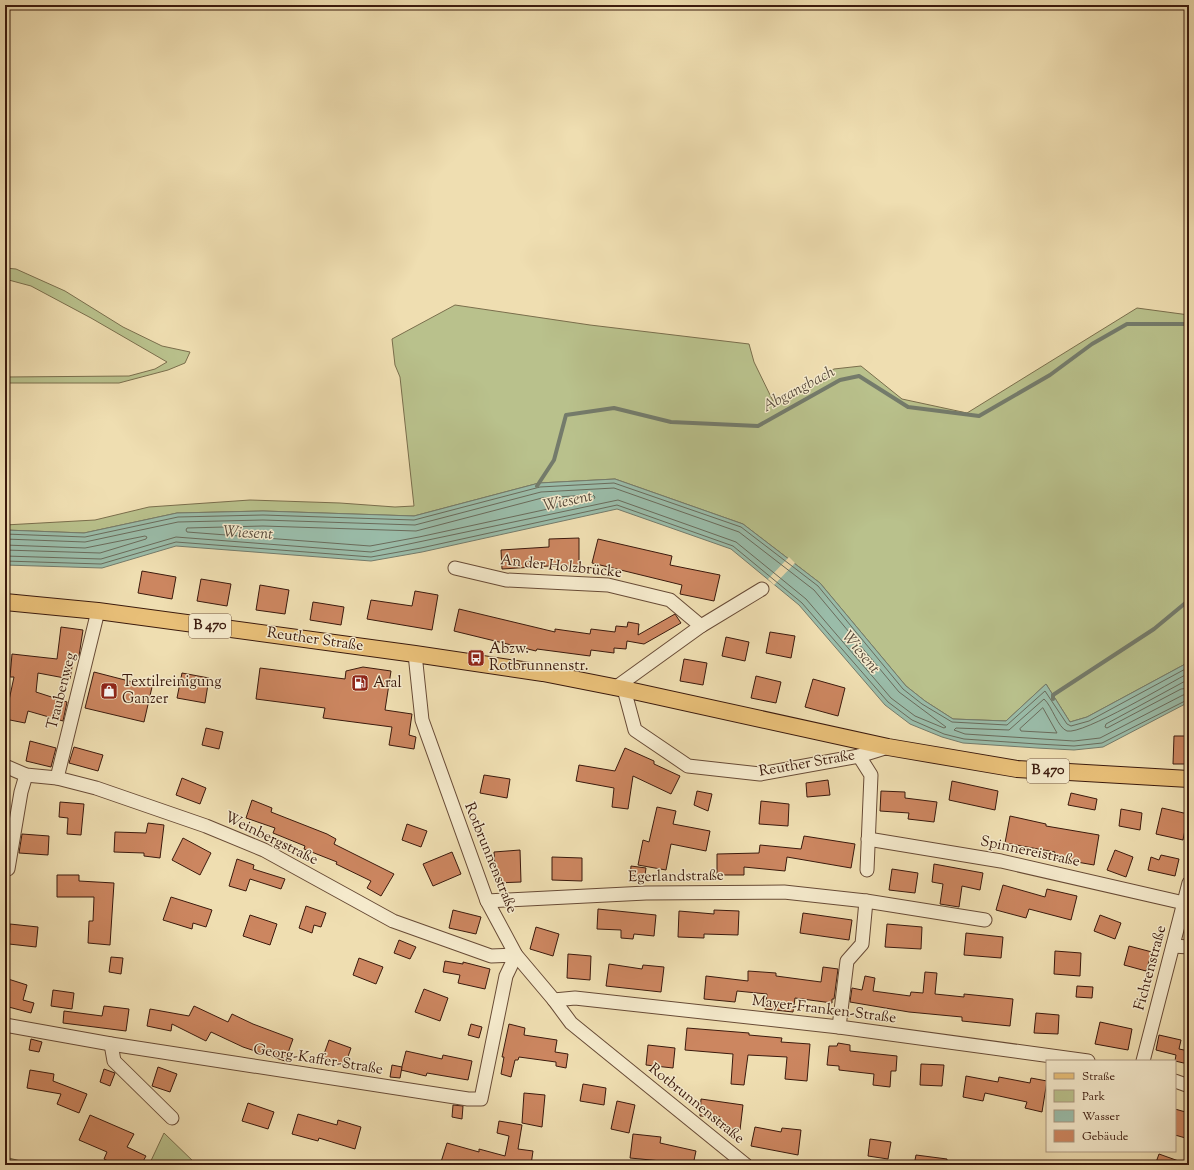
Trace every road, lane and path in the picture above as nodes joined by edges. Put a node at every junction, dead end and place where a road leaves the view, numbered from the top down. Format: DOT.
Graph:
graph roads {
  1 [pos="455,568"];
  2 [pos="762,589"];
  3 [pos="5,602"];
  4 [pos="98,611"];
  5 [pos="701,626"];
  6 [pos="415,654"];
  7 [pos="620,688"];
  8 [pos="888,747"];
  9 [pos="859,756"];
  10 [pos="5,766"];
  11 [pos="26,775"];
  12 [pos="57,778"];
  13 [pos="1189,778"];
  14 [pos="868,839"];
  15 [pos="8,869"];
  16 [pos="867,870"];
  17 [pos="1189,883"];
  18 [pos="487,901"];
  19 [pos="866,901"];
  20 [pos="1184,903"];
  21 [pos="985,920"];
  22 [pos="1173,946"];
  23 [pos="1189,947"];
  24 [pos="516,956"];
  25 [pos="554,1000"];
  26 [pos="5,1025"];
  27 [pos="839,1027"];
  28 [pos="111,1044"];
  29 [pos="1081,1060"];
  30 [pos="1143,1060"];
  31 [pos="1176,1081"];
  32 [pos="1189,1086"];
  33 [pos="172,1118"];
  34 [pos="746,1165"];
  1 -- 5 [label="street, An der Holzbrücke"];
  2 -- 5 [label="street"];
  3 -- 4 [label="main road, Reuther Straße / B 470"];
  4 -- 6 [label="main road, Reuther Straße / B 470"];
  4 -- 12 [label="street, Traubenweg"];
  5 -- 7 [label="street"];
  6 -- 7 [label="main road, Reuther Straße / B 470"];
  6 -- 18 [label="street, Rotbrunnenstraße"];
  7 -- 8 [label="main road, Reuther Straße / B 470"];
  7 -- 9 [label="street, Reuther Straße"];
  8 -- 9 [label="street, Reuther Straße"];
  8 -- 13 [label="main road, Reuther Straße / B 470"];
  9 -- 14 [label="street"];
  10 -- 11 [label="street, Weinbergstraße"];
  11 -- 12 [label="street, Weinbergstraße"];
  11 -- 15 [label="street"];
  12 -- 24 [label="street, Weinbergstraße"];
  14 -- 16 [label="street"];
  14 -- 20 [label="street, Spinnereistraße"];
  17 -- 20 [label="street, Fichtenstraße"];
  18 -- 19 [label="street, Egerlandstraße"];
  18 -- 24 [label="street, Rotbrunnenstraße"];
  19 -- 21 [label="street, Egerlandstraße"];
  19 -- 27 [label="street"];
  20 -- 22 [label="street, Fichtenstraße"];
  22 -- 23 [label="street"];
  22 -- 30 [label="street, Fichtenstraße"];
  24 -- 25 [label="street, Rotbrunnenstraße"];
  24 -- 28 [label="street, Georg-Kaffer-Straße"];
  25 -- 27 [label="street, Mayer-Franken-Straße"];
  25 -- 34 [label="street, Rotbrunnenstraße"];
  26 -- 28 [label="street, Georg-Kaffer-Straße"];
  27 -- 29 [label="street, Mayer-Franken-Straße"];
  28 -- 33 [label="street"];
  31 -- 32 [label="street"];
}
